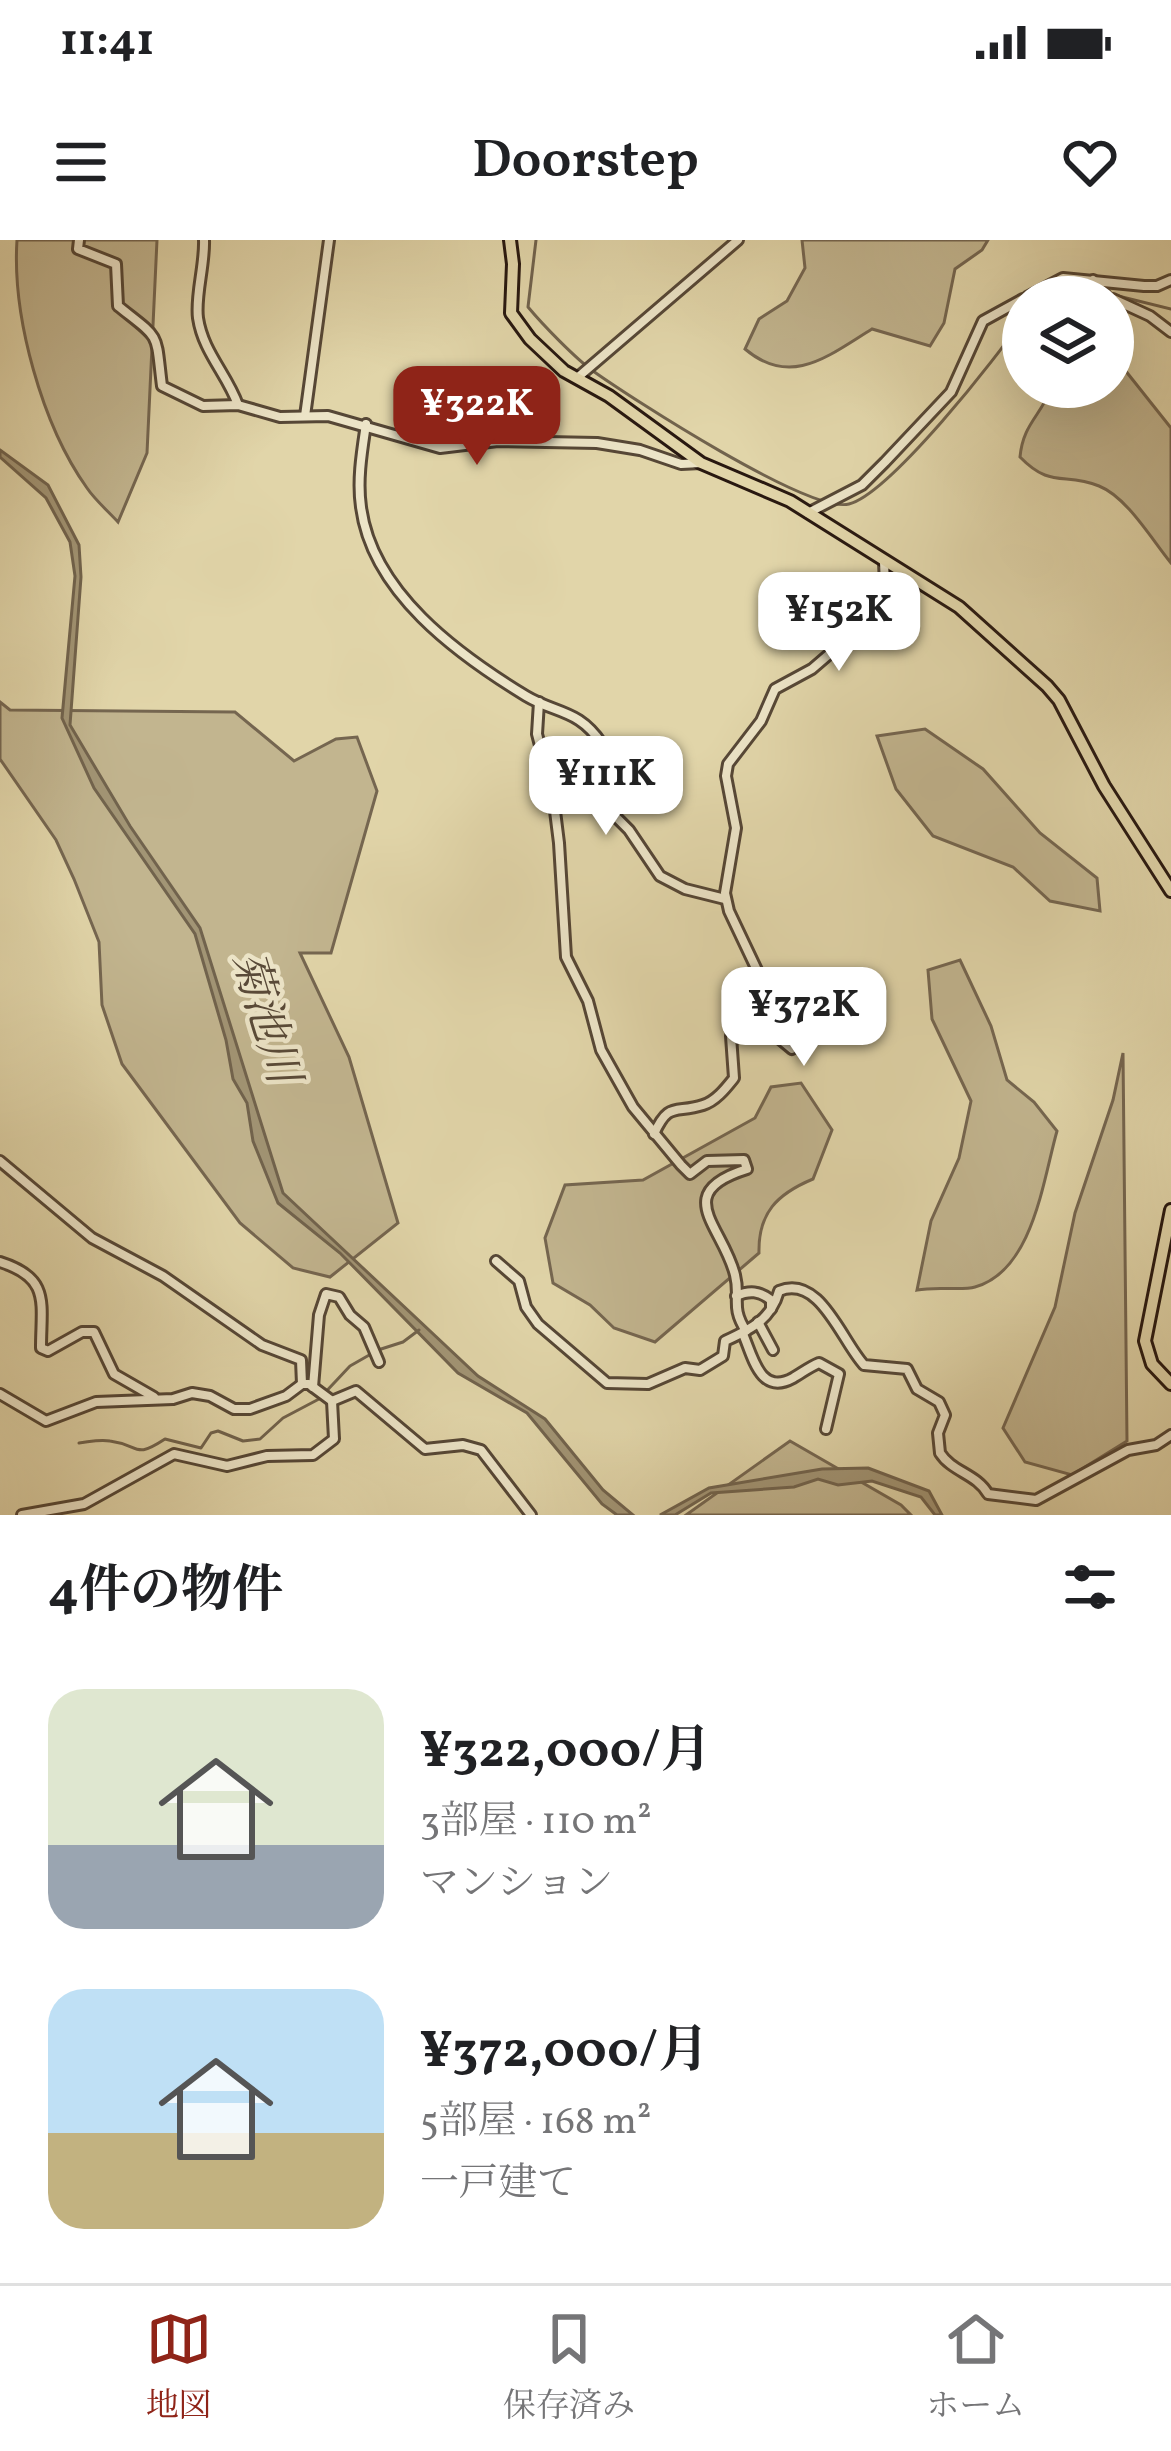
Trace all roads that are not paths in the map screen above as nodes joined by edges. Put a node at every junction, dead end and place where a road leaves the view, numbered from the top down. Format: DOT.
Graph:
graph roads {
  1 [pos="79,240"];
  2 [pos="205,240"];
  3 [pos="329,240"];
  4 [pos="510,240"];
  5 [pos="738,240"];
  6 [pos="1171,280"];
  7 [pos="1134,284"];
  8 [pos="1134,309"];
  9 [pos="1002,310"];
  10 [pos="1171,332"];
  11 [pos="575,379"];
  12 [pos="238,405"];
  13 [pos="305,416"];
  14 [pos="366,424"];
  15 [pos="701,463"];
  16 [pos="808,513"];
  17 [pos="884,562"];
  18 [pos="539,702"];
  19 [pos="1171,891"];
  20 [pos="726,899"];
  21 [pos="654,1134"];
  22 [pos="0,1161"];
  23 [pos="1171,1210"];
  24 [pos="0,1262"];
  25 [pos="496,1262"];
  26 [pos="736,1296"];
  27 [pos="771,1314"];
  28 [pos="758,1322"];
  29 [pos="744,1332"];
  30 [pos="773,1350"];
  31 [pos="379,1362"];
  32 [pos="1171,1384"];
  33 [pos="308,1386"];
  34 [pos="0,1394"];
  35 [pos="156,1397"];
  36 [pos="332,1401"];
  37 [pos="826,1430"];
  38 [pos="1171,1435"];
  39 [pos="22,1515"];
  40 [pos="531,1515"];
  1 -- 12 [label="street"];
  2 -- 12 [label="street"];
  3 -- 13 [label="street"];
  4 -- 11 [label="main road"];
  5 -- 11 [label="street"];
  6 -- 7 [label="street"];
  8 -- 10 [label="street"];
  9 -- 16 [label="street"];
  11 -- 15 [label="main road"];
  12 -- 13 [label="street"];
  13 -- 14 [label="street"];
  14 -- 15 [label="street"];
  14 -- 18 [label="street"];
  15 -- 16 [label="main road"];
  16 -- 17 [label="main road"];
  17 -- 19 [label="main road"];
  17 -- 20 [label="street"];
  18 -- 20 [label="street"];
  18 -- 21 [label="street"];
  20 -- 21 [label="street"];
  21 -- 26 [label="street"];
  22 -- 33 [label="street"];
  23 -- 32 [label="main road"];
  24 -- 35 [label="street"];
  25 -- 29 [label="street"];
  26 -- 27 [label="street"];
  26 -- 29 [label="street"];
  27 -- 28 [label="street"];
  27 -- 38 [label="street"];
  28 -- 29 [label="street"];
  28 -- 30 [label="street"];
  29 -- 37 [label="street"];
  31 -- 33 [label="street"];
  33 -- 35 [label="street"];
  33 -- 36 [label="street"];
  34 -- 35 [label="street"];
  36 -- 39 [label="street"];
  36 -- 40 [label="street"];
}
